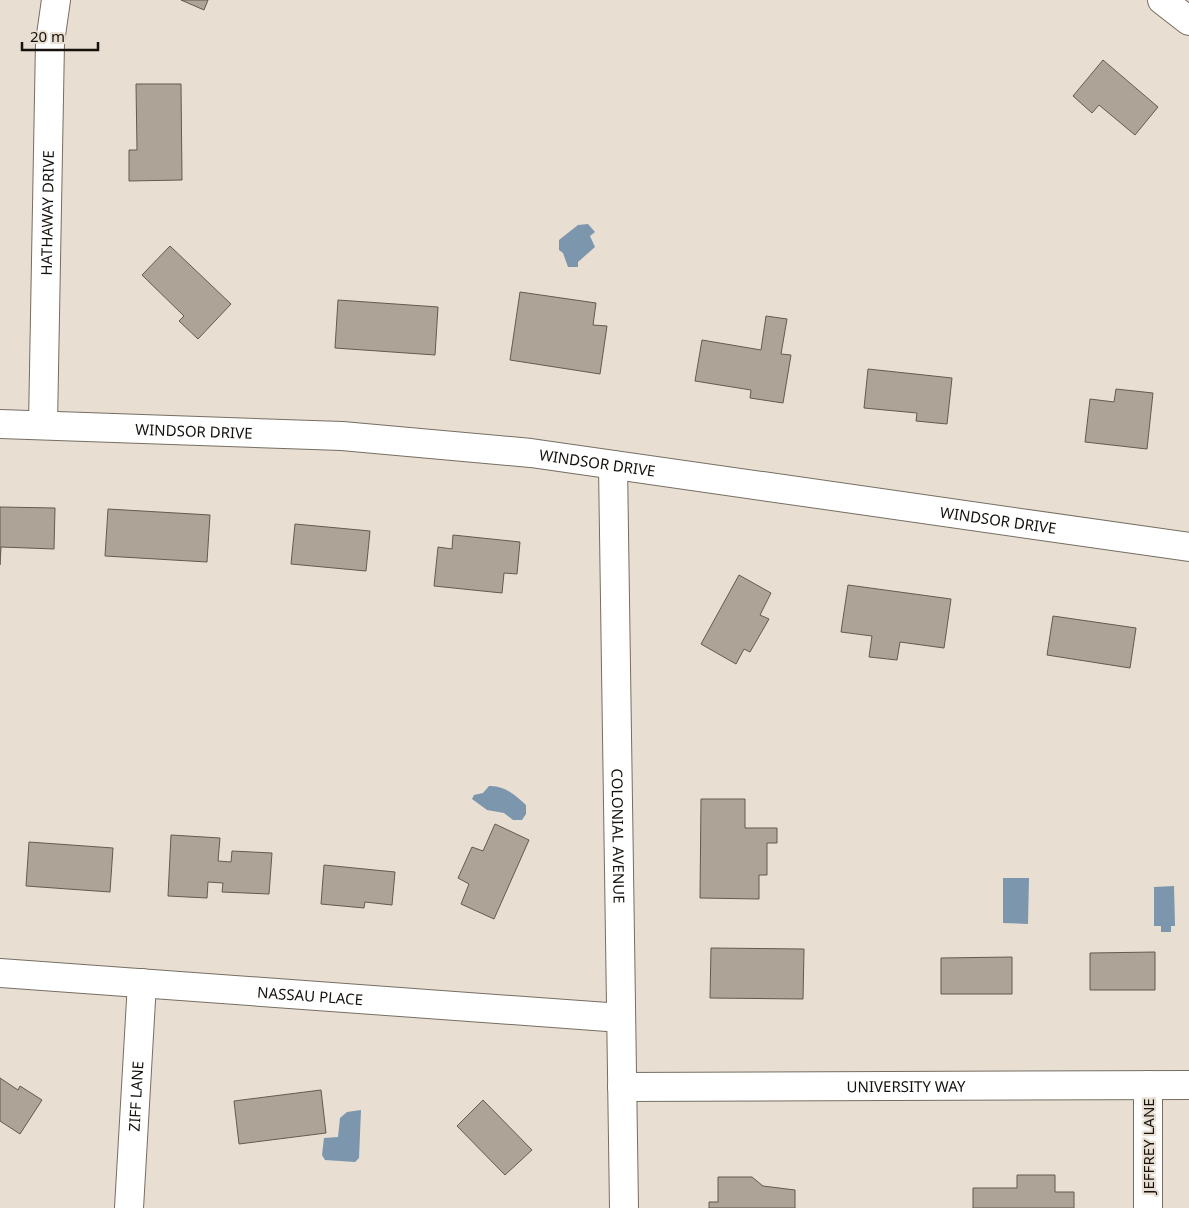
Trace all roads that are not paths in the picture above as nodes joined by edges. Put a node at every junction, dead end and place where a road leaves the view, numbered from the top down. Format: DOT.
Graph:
graph roads {
  1 [pos="56,0"];
  2 [pos="1162,0"];
  3 [pos="1188,18"];
  4 [pos="0,424"];
  5 [pos="44,425"];
  6 [pos="613,465"];
  7 [pos="1189,547"];
  8 [pos="0,973"];
  9 [pos="142,983"];
  10 [pos="621,1018"];
  11 [pos="1148,1085"];
  12 [pos="1189,1085"];
  13 [pos="622,1087"];
  14 [pos="129,1208"];
  15 [pos="624,1208"];
  16 [pos="1148,1208"];
  1 -- 5 [label="street, HATHAWAY DRIVE"];
  2 -- 3 [label="street"];
  4 -- 5 [label="street, WINDSOR DRIVE"];
  5 -- 6 [label="street, WINDSOR DRIVE"];
  6 -- 7 [label="street, WINDSOR DRIVE"];
  6 -- 10 [label="street, COLONIAL AVENUE"];
  8 -- 9 [label="street, NASSAU PLACE"];
  9 -- 10 [label="street, NASSAU PLACE"];
  9 -- 14 [label="street, ZIFF LANE"];
  10 -- 13 [label="street, COLONIAL AVENUE"];
  11 -- 12 [label="street, UNIVERSITY WAY"];
  11 -- 13 [label="street, UNIVERSITY WAY"];
  11 -- 16 [label="street, JEFFREY LANE"];
  13 -- 15 [label="street, COLONIAL AVENUE"];
}
